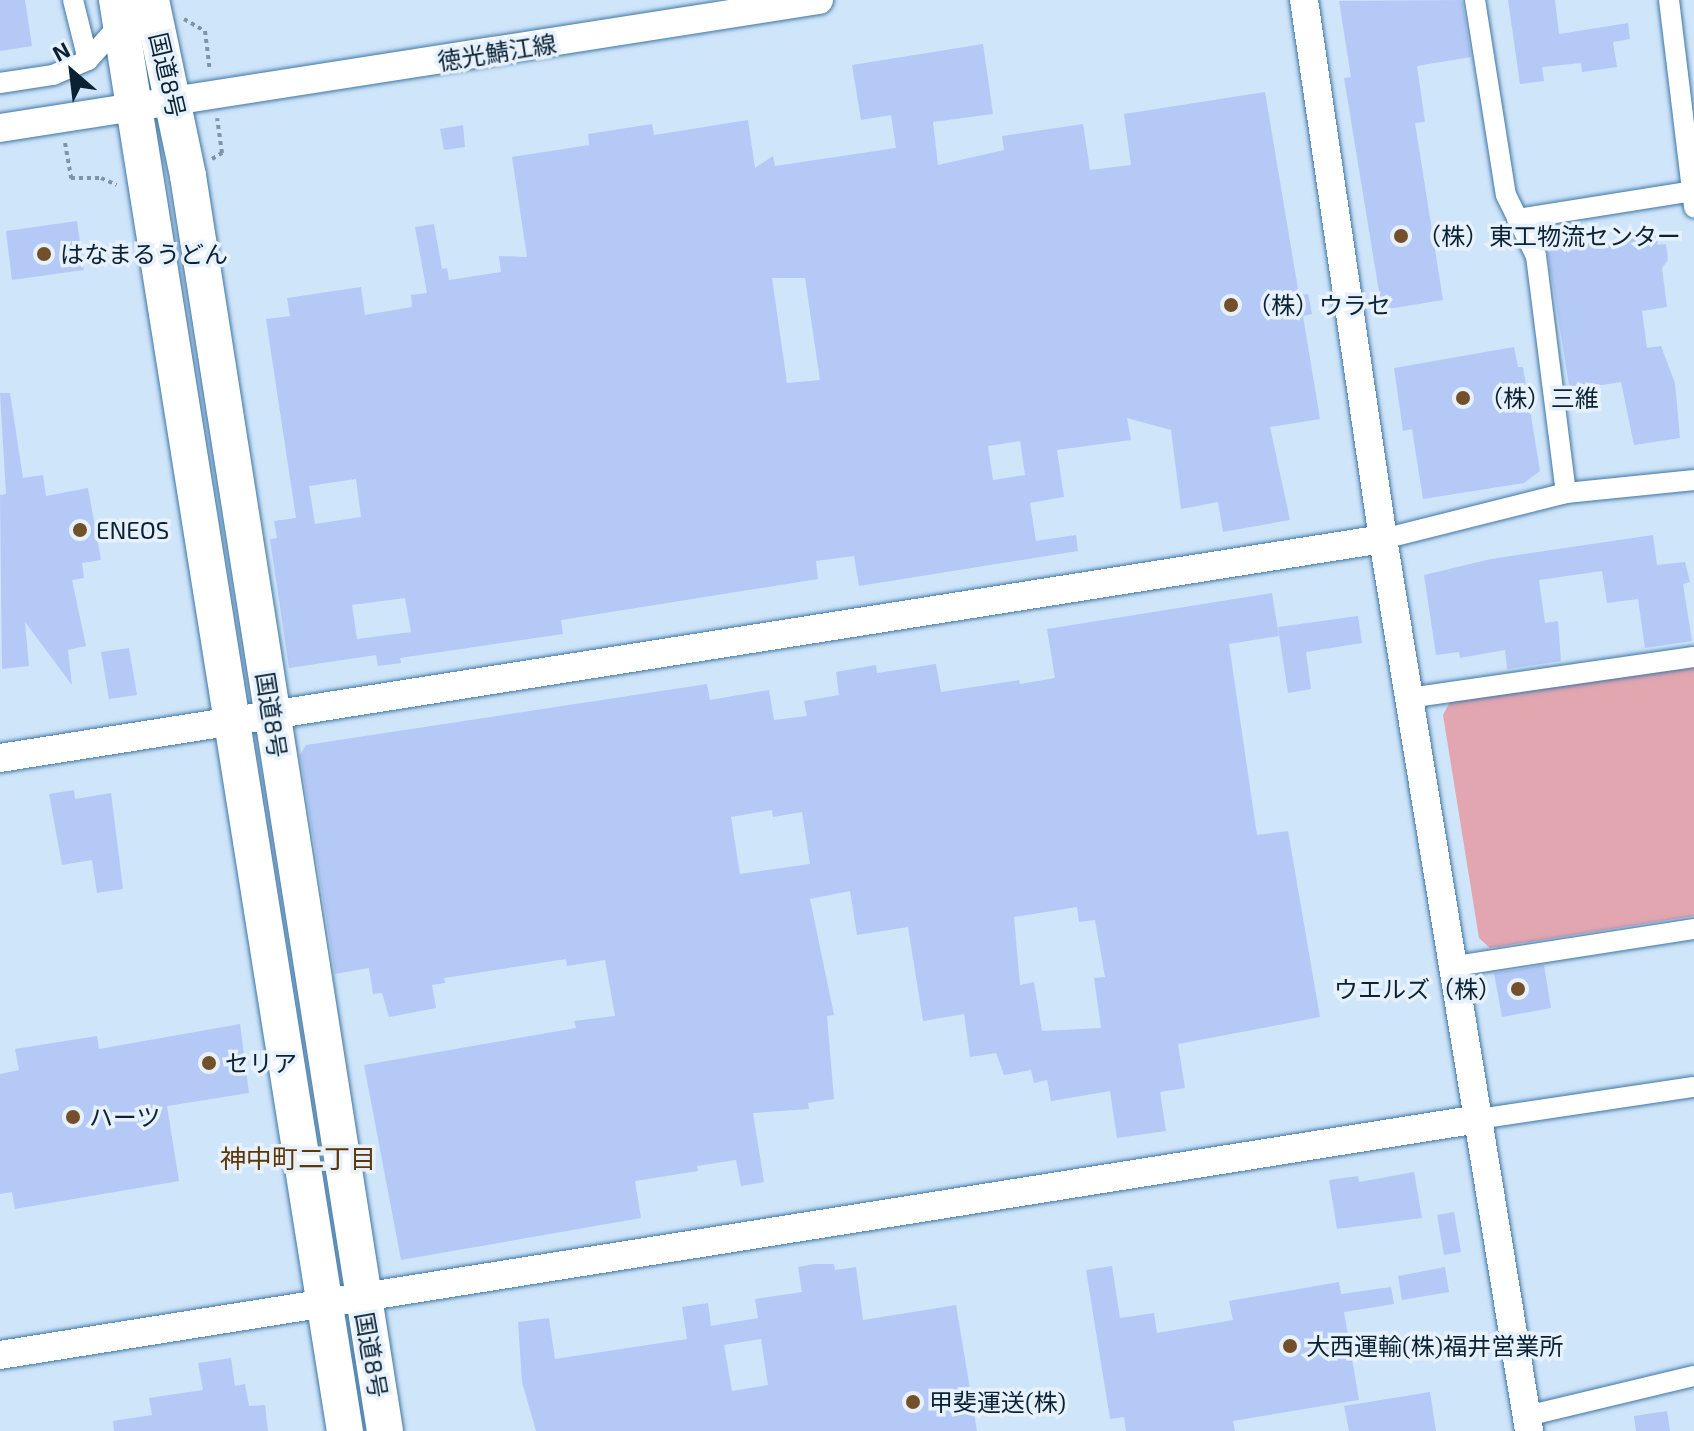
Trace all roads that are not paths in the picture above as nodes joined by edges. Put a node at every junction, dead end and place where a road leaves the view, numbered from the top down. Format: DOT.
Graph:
graph roads {
  1 [pos="73,0"];
  2 [pos="151,0"];
  3 [pos="819,0"];
  4 [pos="1304,0"];
  5 [pos="1475,0"];
  6 [pos="1669,0"];
  7 [pos="120,11"];
  8 [pos="88,60"];
  9 [pos="0,83"];
  10 [pos="176,103"];
  11 [pos="138,110"];
  12 [pos="0,128"];
  13 [pos="1693,197"];
  14 [pos="1517,219"];
  15 [pos="1694,480"];
  16 [pos="1566,493"];
  17 [pos="1383,539"];
  18 [pos="1694,657"];
  19 [pos="1409,698"];
  20 [pos="272,717"];
  21 [pos="234,723"];
  22 [pos="0,758"];
  23 [pos="1694,929"];
  24 [pos="1455,966"];
  25 [pos="1694,1087"];
  26 [pos="1479,1119"];
  27 [pos="361,1294"];
  28 [pos="323,1300"];
  29 [pos="0,1355"];
  30 [pos="1694,1376"];
  31 [pos="1528,1424"];
  32 [pos="345,1431"];
  33 [pos="385,1431"];
  1 -- 8 [label="street"];
  2 -- 10 [label="highway, 国道8号"];
  3 -- 10 [label="street, 徳光鯖江線"];
  4 -- 17 [label="street"];
  5 -- 14 [label="street"];
  6 -- 13 [label="street"];
  7 -- 8 [label="street"];
  7 -- 11 [label="highway, 国道8号"];
  8 -- 9 [label="street"];
  10 -- 11 [label="street, 徳光鯖江線"];
  10 -- 20 [label="highway, 国道8号"];
  11 -- 12 [label="street, 徳光鯖江線"];
  11 -- 21 [label="highway, 国道8号"];
  13 -- 14 [label="street"];
  14 -- 16 [label="street"];
  15 -- 16 [label="street"];
  16 -- 17 [label="street"];
  17 -- 19 [label="street"];
  17 -- 20 [label="street"];
  18 -- 19 [label="street"];
  19 -- 24 [label="street"];
  20 -- 21 [label="street"];
  20 -- 27 [label="highway, 国道8号"];
  21 -- 22 [label="street"];
  21 -- 28 [label="highway, 国道8号"];
  23 -- 24 [label="street"];
  24 -- 26 [label="street"];
  25 -- 26 [label="street"];
  26 -- 27 [label="street"];
  26 -- 31 [label="street"];
  27 -- 28 [label="street"];
  27 -- 33 [label="highway, 国道8号"];
  28 -- 29 [label="street"];
  28 -- 32 [label="highway, 国道8号"];
  30 -- 31 [label="street"];
}
